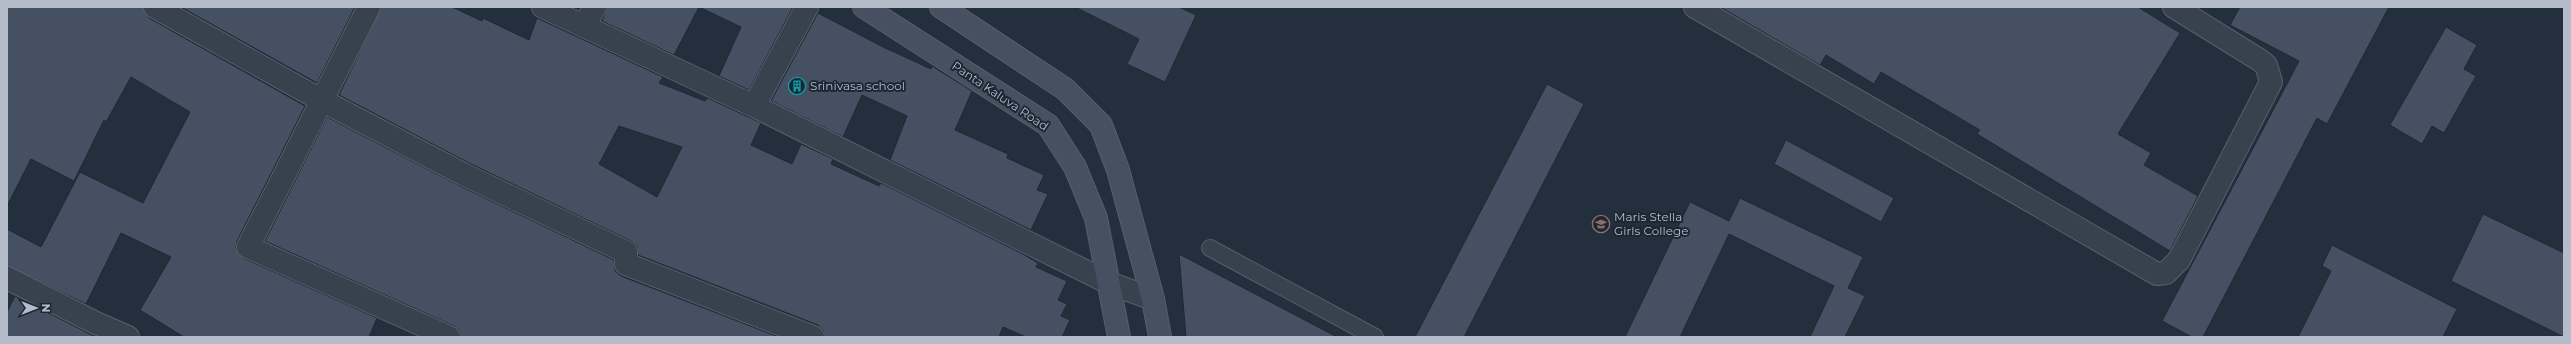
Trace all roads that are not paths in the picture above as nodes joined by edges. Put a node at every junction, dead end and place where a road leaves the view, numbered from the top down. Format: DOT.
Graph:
graph roads {
  1 [pos="155,7"];
  2 [pos="369,7"];
  3 [pos="544,7"];
  4 [pos="595,7"];
  5 [pos="807,7"];
  6 [pos="864,7"];
  7 [pos="942,7"];
  8 [pos="1695,7"];
  9 [pos="2174,7"];
  10 [pos="584,26"];
  11 [pos="321,100"];
  12 [pos="754,106"];
  13 [pos="1210,248"];
  14 [pos="7,278"];
  15 [pos="1109,283"];
  16 [pos="1153,300"];
  17 [pos="128,337"];
  18 [pos="449,337"];
  19 [pos="813,337"];
  20 [pos="1119,337"];
  21 [pos="1160,337"];
  22 [pos="1375,337"];
  1 -- 11 [label="street"];
  2 -- 11 [label="street"];
  3 -- 10 [label="street"];
  4 -- 10 [label="street"];
  5 -- 12 [label="street"];
  6 -- 15 [label="street, Panta Kaluva Road"];
  7 -- 16 [label="street"];
  8 -- 9 [label="street"];
  10 -- 12 [label="street"];
  11 -- 18 [label="street"];
  11 -- 19 [label="street"];
  12 -- 15 [label="street"];
  13 -- 22 [label="lane"];
  14 -- 17 [label="street"];
  15 -- 16 [label="street"];
  15 -- 20 [label="street, Panta Kaluva Road"];
  16 -- 21 [label="street"];
}
